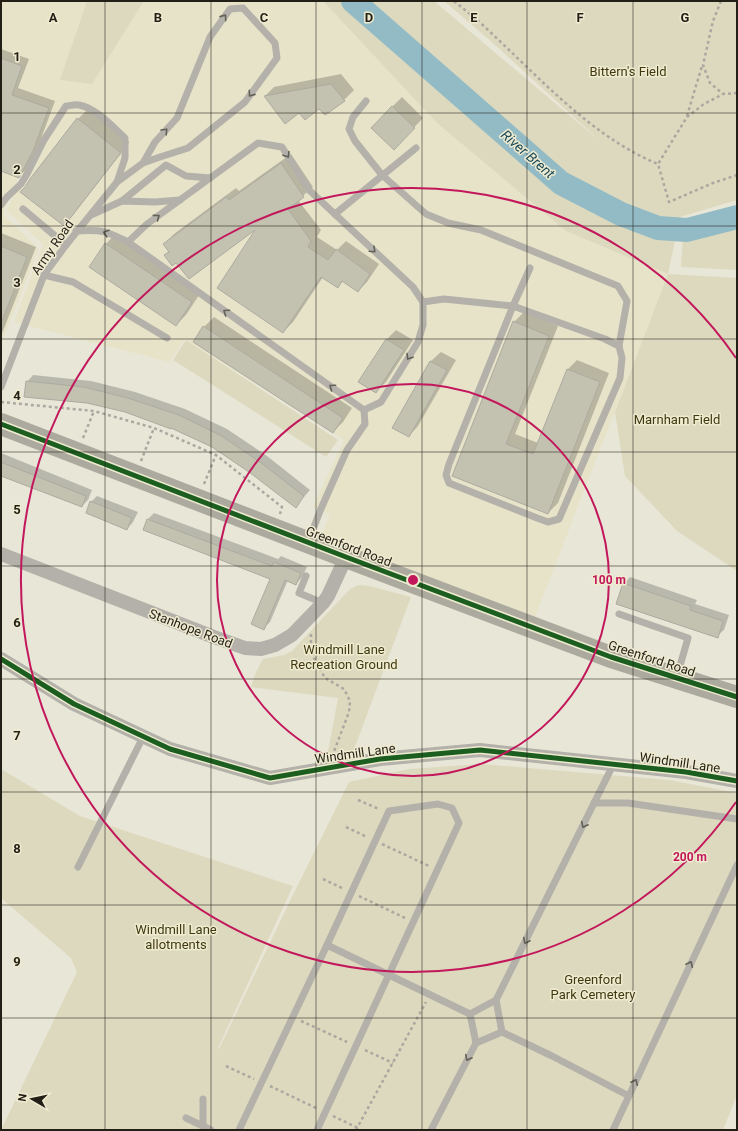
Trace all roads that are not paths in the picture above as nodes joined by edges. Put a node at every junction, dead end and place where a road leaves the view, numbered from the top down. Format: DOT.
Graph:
graph roads {
  1 [pos="366,101"];
  2 [pos="416,148"];
  3 [pos="143,163"];
  4 [pos="382,174"];
  5 [pos="210,178"];
  6 [pos="117,182"];
  7 [pos="180,200"];
  8 [pos="122,201"];
  9 [pos="1,205"];
  10 [pos="23,209"];
  11 [pos="335,214"];
  12 [pos="89,216"];
  13 [pos="76,231"];
  14 [pos="128,242"];
  15 [pos="66,244"];
  16 [pos="530,268"];
  17 [pos="44,275"];
  18 [pos="423,302"];
  19 [pos="513,306"];
  20 [pos="167,338"];
  21 [pos="619,346"];
  22 [pos="1,387"];
  23 [pos="364,410"];
  24 [pos="1,424"];
  25 [pos="308,542"];
  26 [pos="1,554"];
  27 [pos="346,557"];
  28 [pos="306,576"];
  29 [pos="323,603"];
  30 [pos="619,614"];
  31 [pos="1,659"];
  32 [pos="676,678"];
  33 [pos="737,697"];
  34 [pos="144,737"];
  35 [pos="614,765"];
  36 [pos="737,781"];
  37 [pos="594,803"];
  38 [pos="737,820"];
  39 [pos="737,865"];
  40 [pos="78,866"];
  41 [pos="327,945"];
  42 [pos="388,975"];
  43 [pos="496,1000"];
  44 [pos="470,1014"];
  45 [pos="502,1032"];
  46 [pos="476,1043"];
  47 [pos="629,1096"];
  48 [pos="203,1099"];
  49 [pos="186,1118"];
  50 [pos="203,1126"];
  51 [pos="211,1130"];
  52 [pos="239,1130"];
  53 [pos="317,1130"];
  54 [pos="431,1130"];
  55 [pos="613,1130"];
  1 -- 4 [label="lane"];
  2 -- 4 [label="lane"];
  3 -- 3 [label="lane, one-way"];
  3 -- 6 [label="lane, Army Road"];
  4 -- 11 [label="lane"];
  4 -- 21 [label="lane"];
  5 -- 7 [label="lane"];
  5 -- 8 [label="lane"];
  5 -- 11 [label="lane, one-way"];
  6 -- 9 [label="lane"];
  6 -- 12 [label="lane, Army Road"];
  7 -- 8 [label="lane"];
  14 -- 7 [label="lane, one-way"];
  8 -- 12 [label="lane"];
  10 -- 15 [label="lane"];
  11 -- 18 [label="lane, one-way"];
  12 -- 13 [label="lane, Army Road"];
  14 -- 13 [label="lane, one-way"];
  13 -- 15 [label="lane, Army Road"];
  23 -- 14 [label="lane, one-way"];
  15 -- 17 [label="lane, Army Road"];
  16 -- 19 [label="lane"];
  17 -- 20 [label="lane"];
  17 -- 22 [label="lane, Army Road"];
  18 -- 19 [label="lane"];
  18 -- 23 [label="lane, one-way"];
  19 -- 21 [label="lane"];
  19 -- 21 [label="lane"];
  23 -- 25 [label="lane"];
  24 -- 25 [label="main road, Greenford Road"];
  25 -- 27 [label="main road, Greenford Road"];
  26 -- 29 [label="street, Stanhope Road"];
  27 -- 29 [label="street, Stanhope Road"];
  27 -- 32 [label="main road, Greenford Road"];
  28 -- 29 [label="lane"];
  30 -- 32 [label="lane"];
  31 -- 34 [label="street, Windmill Lane"];
  32 -- 33 [label="main road, Greenford Road"];
  34 -- 35 [label="street, Windmill Lane"];
  34 -- 40 [label="lane"];
  35 -- 36 [label="street, Windmill Lane"];
  35 -- 37 [label="lane"];
  37 -- 38 [label="lane"];
  37 -- 43 [label="lane, one-way"];
  47 -- 39 [label="lane, one-way"];
  41 -- 42 [label="lane"];
  41 -- 42 [label="lane"];
  41 -- 52 [label="lane"];
  42 -- 44 [label="lane"];
  42 -- 53 [label="lane"];
  43 -- 44 [label="lane"];
  43 -- 45 [label="lane"];
  44 -- 46 [label="lane"];
  45 -- 46 [label="lane"];
  45 -- 47 [label="lane"];
  46 -- 54 [label="lane, one-way"];
  47 -- 55 [label="lane"];
  48 -- 50 [label="lane"];
  49 -- 50 [label="lane"];
  50 -- 51 [label="lane"];
}
